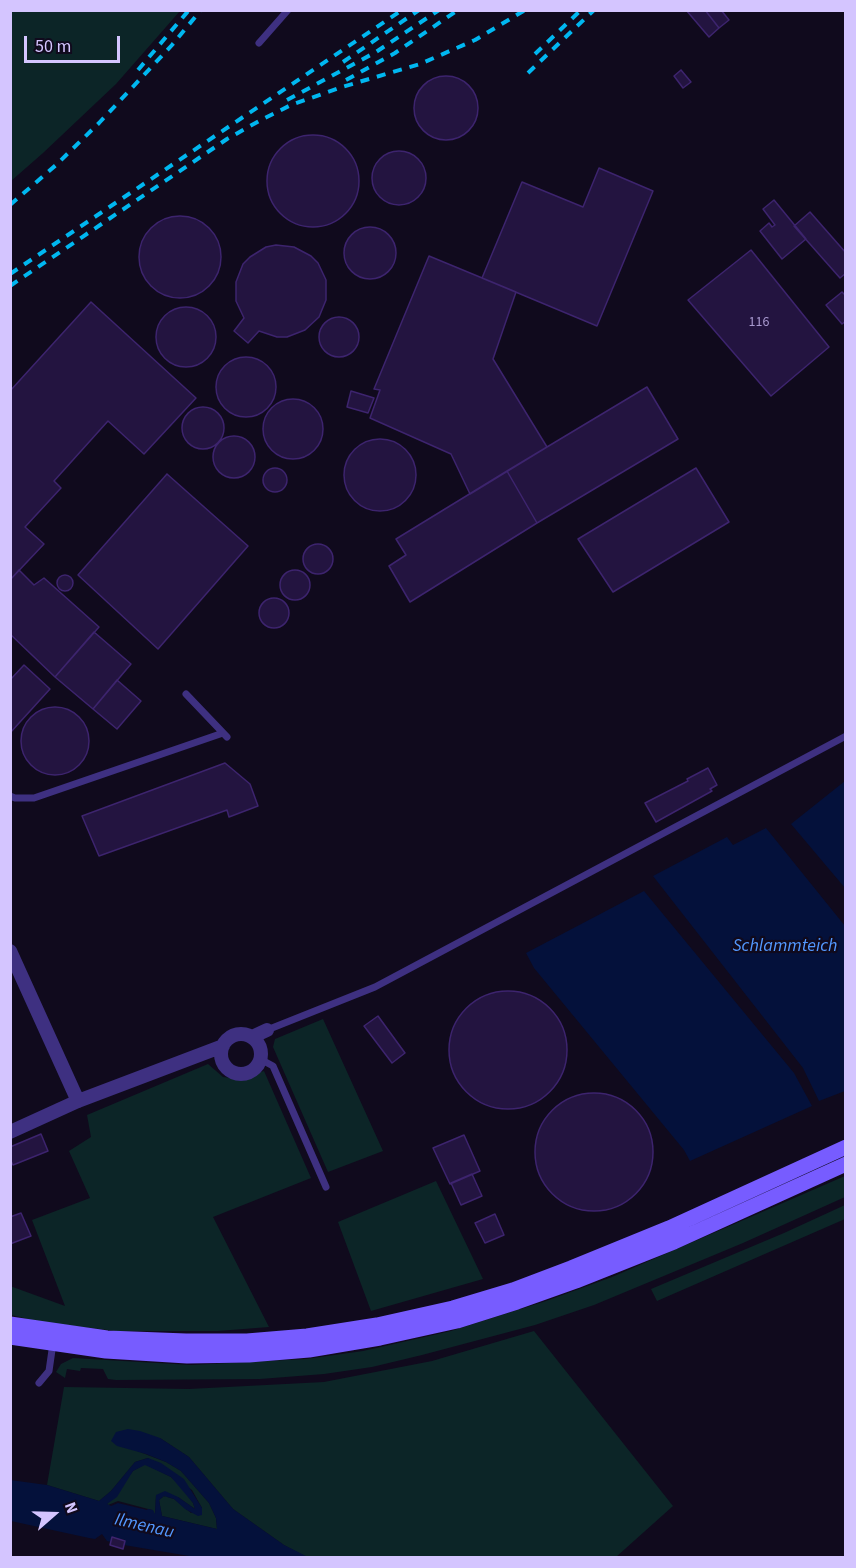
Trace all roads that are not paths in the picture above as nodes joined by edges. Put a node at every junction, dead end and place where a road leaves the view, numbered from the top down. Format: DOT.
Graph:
graph roads {
  1 [pos="288,10"];
  2 [pos="260,43"];
  3 [pos="186,694"];
  4 [pos="846,736"];
  5 [pos="10,796"];
  6 [pos="10,951"];
  7 [pos="267,1030"];
  8 [pos="252,1037"];
  9 [pos="223,1046"];
  10 [pos="260,1059"];
  11 [pos="78,1101"];
  12 [pos="10,1132"];
  13 [pos="846,1147"];
  14 [pos="846,1164"];
  15 [pos="326,1187"];
  16 [pos="10,1324"];
  17 [pos="10,1337"];
  18 [pos="54,1338"];
  19 [pos="39,1383"];
  1 -- 2 [label="lane"];
  3 -- 5 [label="lane"];
  4 -- 7 [label="lane"];
  6 -- 11 [label="street"];
  7 -- 8 [label="street"];
  8 -- 9 [label="street"];
  8 -- 10 [label="street"];
  9 -- 10 [label="street"];
  9 -- 11 [label="street"];
  10 -- 15 [label="lane"];
  11 -- 12 [label="street"];
  13 -- 18 [label="main road"];
  14 -- 18 [label="main road"];
  16 -- 18 [label="main road"];
  17 -- 18 [label="main road"];
  18 -- 19 [label="lane"];
}
